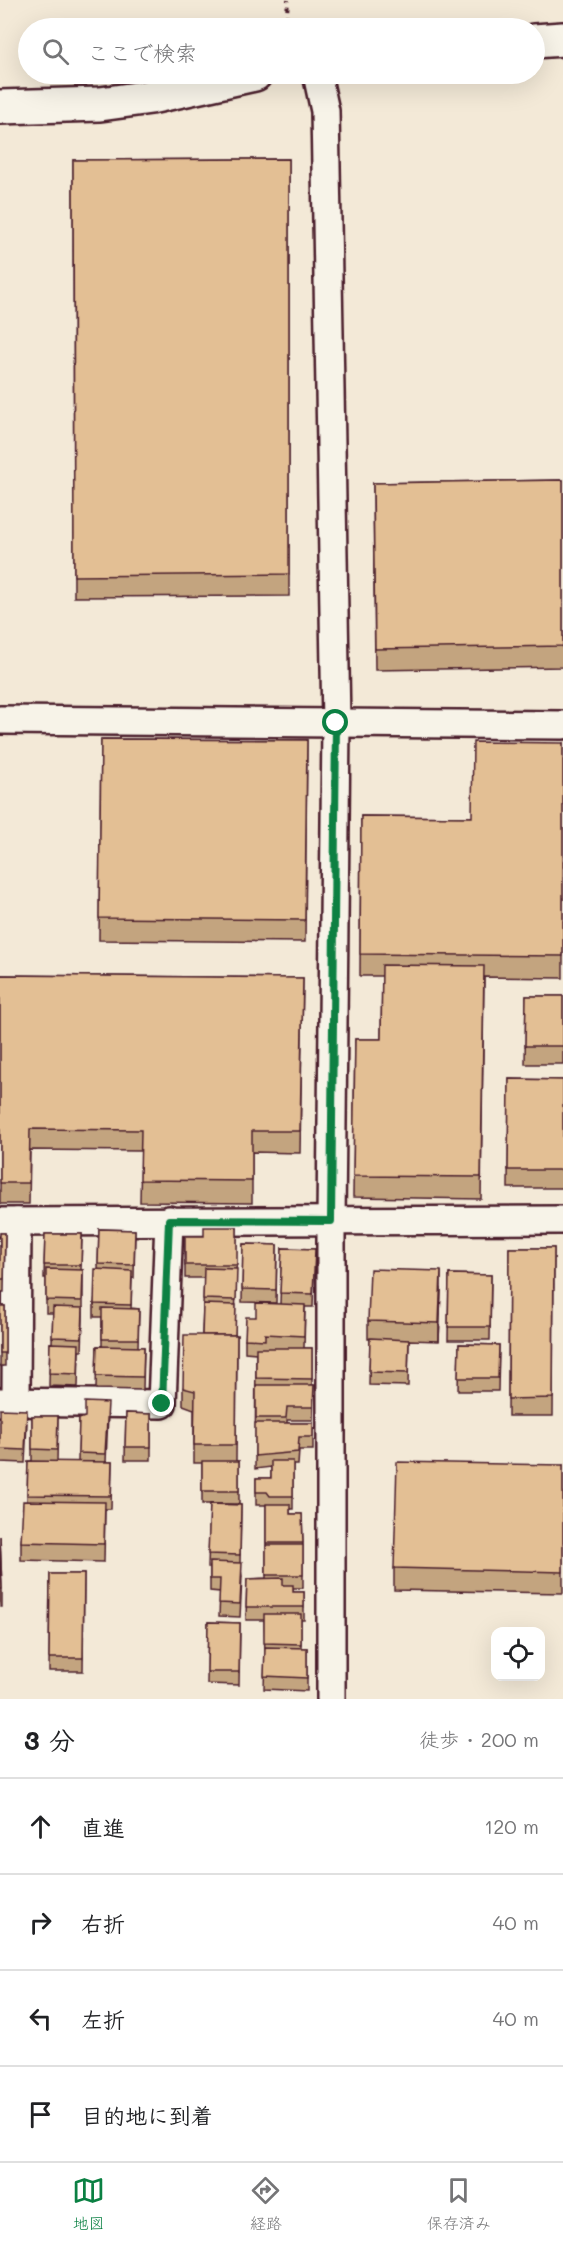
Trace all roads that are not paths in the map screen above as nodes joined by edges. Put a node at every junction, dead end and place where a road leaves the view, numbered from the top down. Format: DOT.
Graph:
graph roads {
  1 [pos="563,39"];
  2 [pos="545,40"];
  3 [pos="209,84"];
  4 [pos="319,84"];
  5 [pos="0,107"];
  6 [pos="0,720"];
  7 [pos="336,723"];
  8 [pos="563,725"];
  9 [pos="169,1220"];
  10 [pos="563,1220"];
  11 [pos="331,1221"];
  12 [pos="8,1222"];
  13 [pos="8,1401"];
  14 [pos="331,1699"];
  1 -- 2 [label="main road"];
  3 -- 5 [label="main road"];
  4 -- 7 [label="street"];
  6 -- 7 [label="street"];
  7 -- 8 [label="street"];
  7 -- 11 [label="street"];
  9 -- 11 [label="street"];
  9 -- 12 [label="street"];
  9 -- 13 [label="street"];
  10 -- 11 [label="street"];
  11 -- 14 [label="street"];
  12 -- 13 [label="street"];
}
